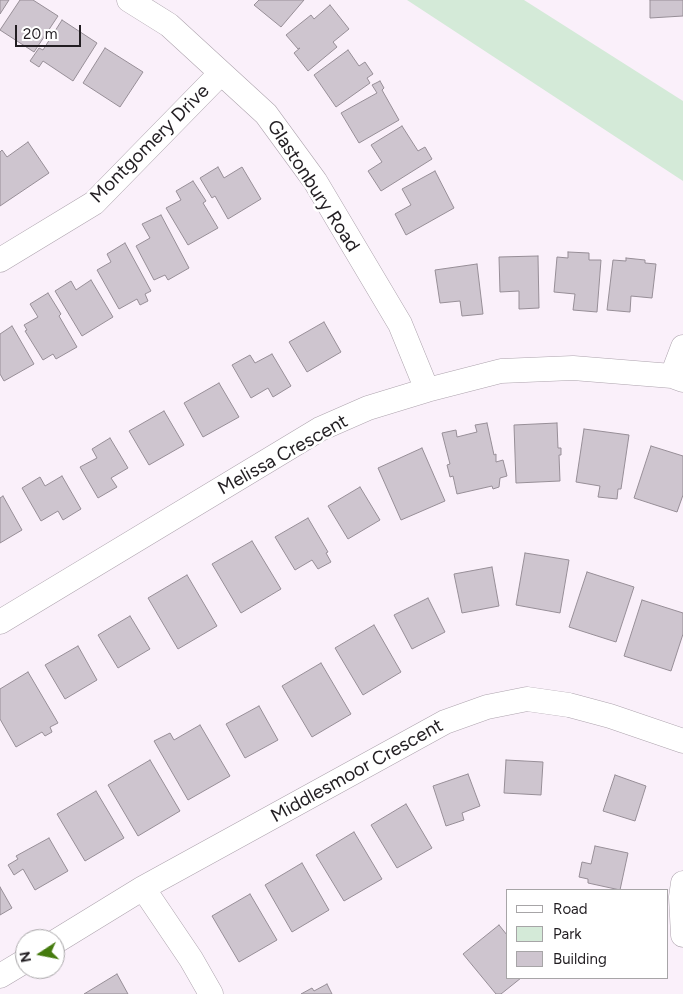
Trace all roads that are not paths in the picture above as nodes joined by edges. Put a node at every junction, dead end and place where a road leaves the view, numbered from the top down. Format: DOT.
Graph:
graph roads {
  1 [pos="129,0"];
  2 [pos="221,73"];
  3 [pos="0,260"];
  4 [pos="683,347"];
  5 [pos="678,378"];
  6 [pos="428,390"];
  7 [pos="0,622"];
  8 [pos="683,741"];
  9 [pos="683,883"];
  10 [pos="143,888"];
  11 [pos="683,935"];
  12 [pos="65,936"];
  13 [pos="15,967"];
  14 [pos="0,976"];
  15 [pos="211,994"];
  1 -- 2 [label="street, Glastonbury Road"];
  2 -- 3 [label="street, Montgomery Drive"];
  2 -- 6 [label="street, Glastonbury Road"];
  4 -- 5 [label="street"];
  5 -- 6 [label="street, Melissa Crescent"];
  6 -- 7 [label="street, Melissa Crescent"];
  8 -- 10 [label="street, Middlesmoor Crescent"];
  9 -- 11 [label="street"];
  10 -- 12 [label="street, Middlesmoor Crescent"];
  10 -- 15 [label="street"];
  13 -- 14 [label="street"];
}
